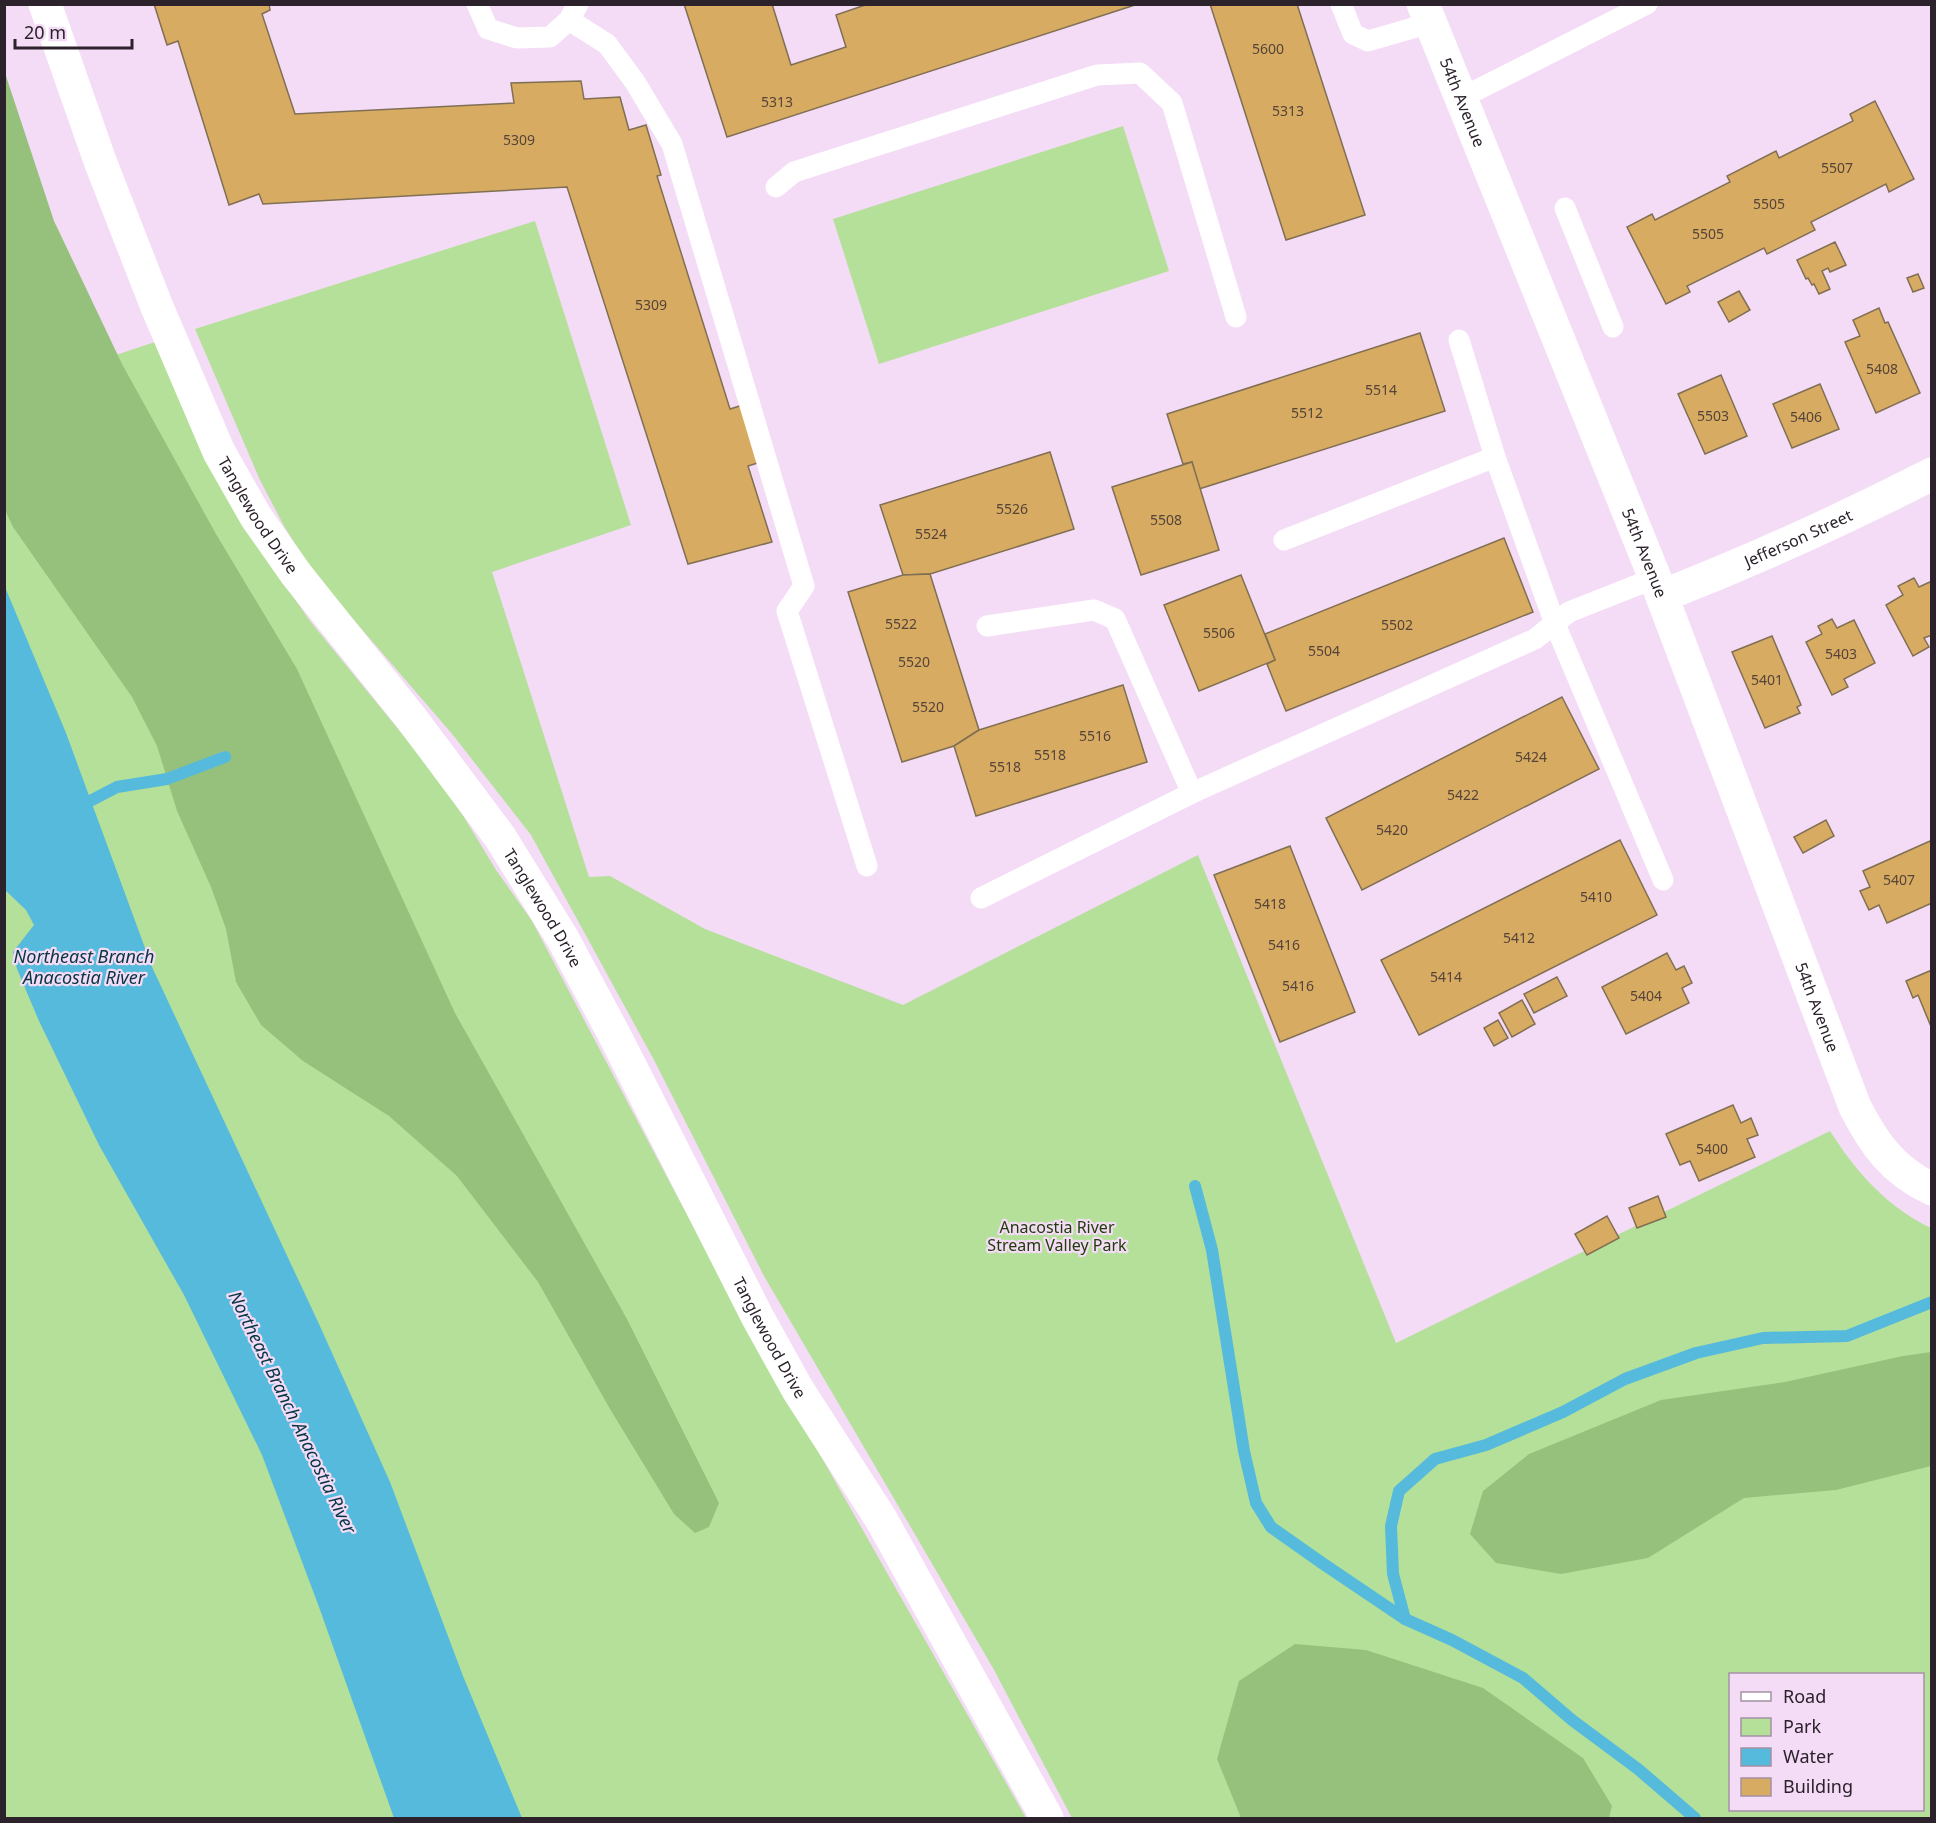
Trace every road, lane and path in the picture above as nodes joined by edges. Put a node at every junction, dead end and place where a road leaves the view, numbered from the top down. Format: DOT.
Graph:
graph roads {
  1 [pos="45,4"];
  2 [pos="477,4"];
  3 [pos="1341,4"];
  4 [pos="1647,4"];
  5 [pos="574,12"];
  6 [pos="1427,14"];
  7 [pos="1461,98"];
  8 [pos="776,187"];
  9 [pos="1565,208"];
  10 [pos="1236,318"];
  11 [pos="1614,327"];
  12 [pos="1459,340"];
  13 [pos="1495,457"];
  14 [pos="1932,474"];
  15 [pos="1284,540"];
  16 [pos="1658,587"];
  17 [pos="1555,624"];
  18 [pos="987,626"];
  19 [pos="1191,793"];
  20 [pos="867,866"];
  21 [pos="1663,880"];
  22 [pos="981,898"];
  23 [pos="1932,1189"];
  24 [pos="1047,1818"];
  1 -- 24 [label="street, Tanglewood Drive"];
  2 -- 5 [label="lane"];
  3 -- 6 [label="lane"];
  4 -- 7 [label="lane"];
  5 -- 20 [label="lane"];
  6 -- 7 [label="street, 54th Avenue"];
  7 -- 16 [label="street, 54th Avenue"];
  8 -- 10 [label="lane"];
  9 -- 11 [label="lane"];
  12 -- 13 [label="lane"];
  13 -- 15 [label="lane"];
  13 -- 17 [label="lane"];
  14 -- 16 [label="street, Jefferson Street"];
  16 -- 17 [label="lane"];
  16 -- 23 [label="street, 54th Avenue"];
  17 -- 19 [label="lane"];
  17 -- 21 [label="lane"];
  18 -- 19 [label="lane"];
  19 -- 22 [label="lane"];
}
